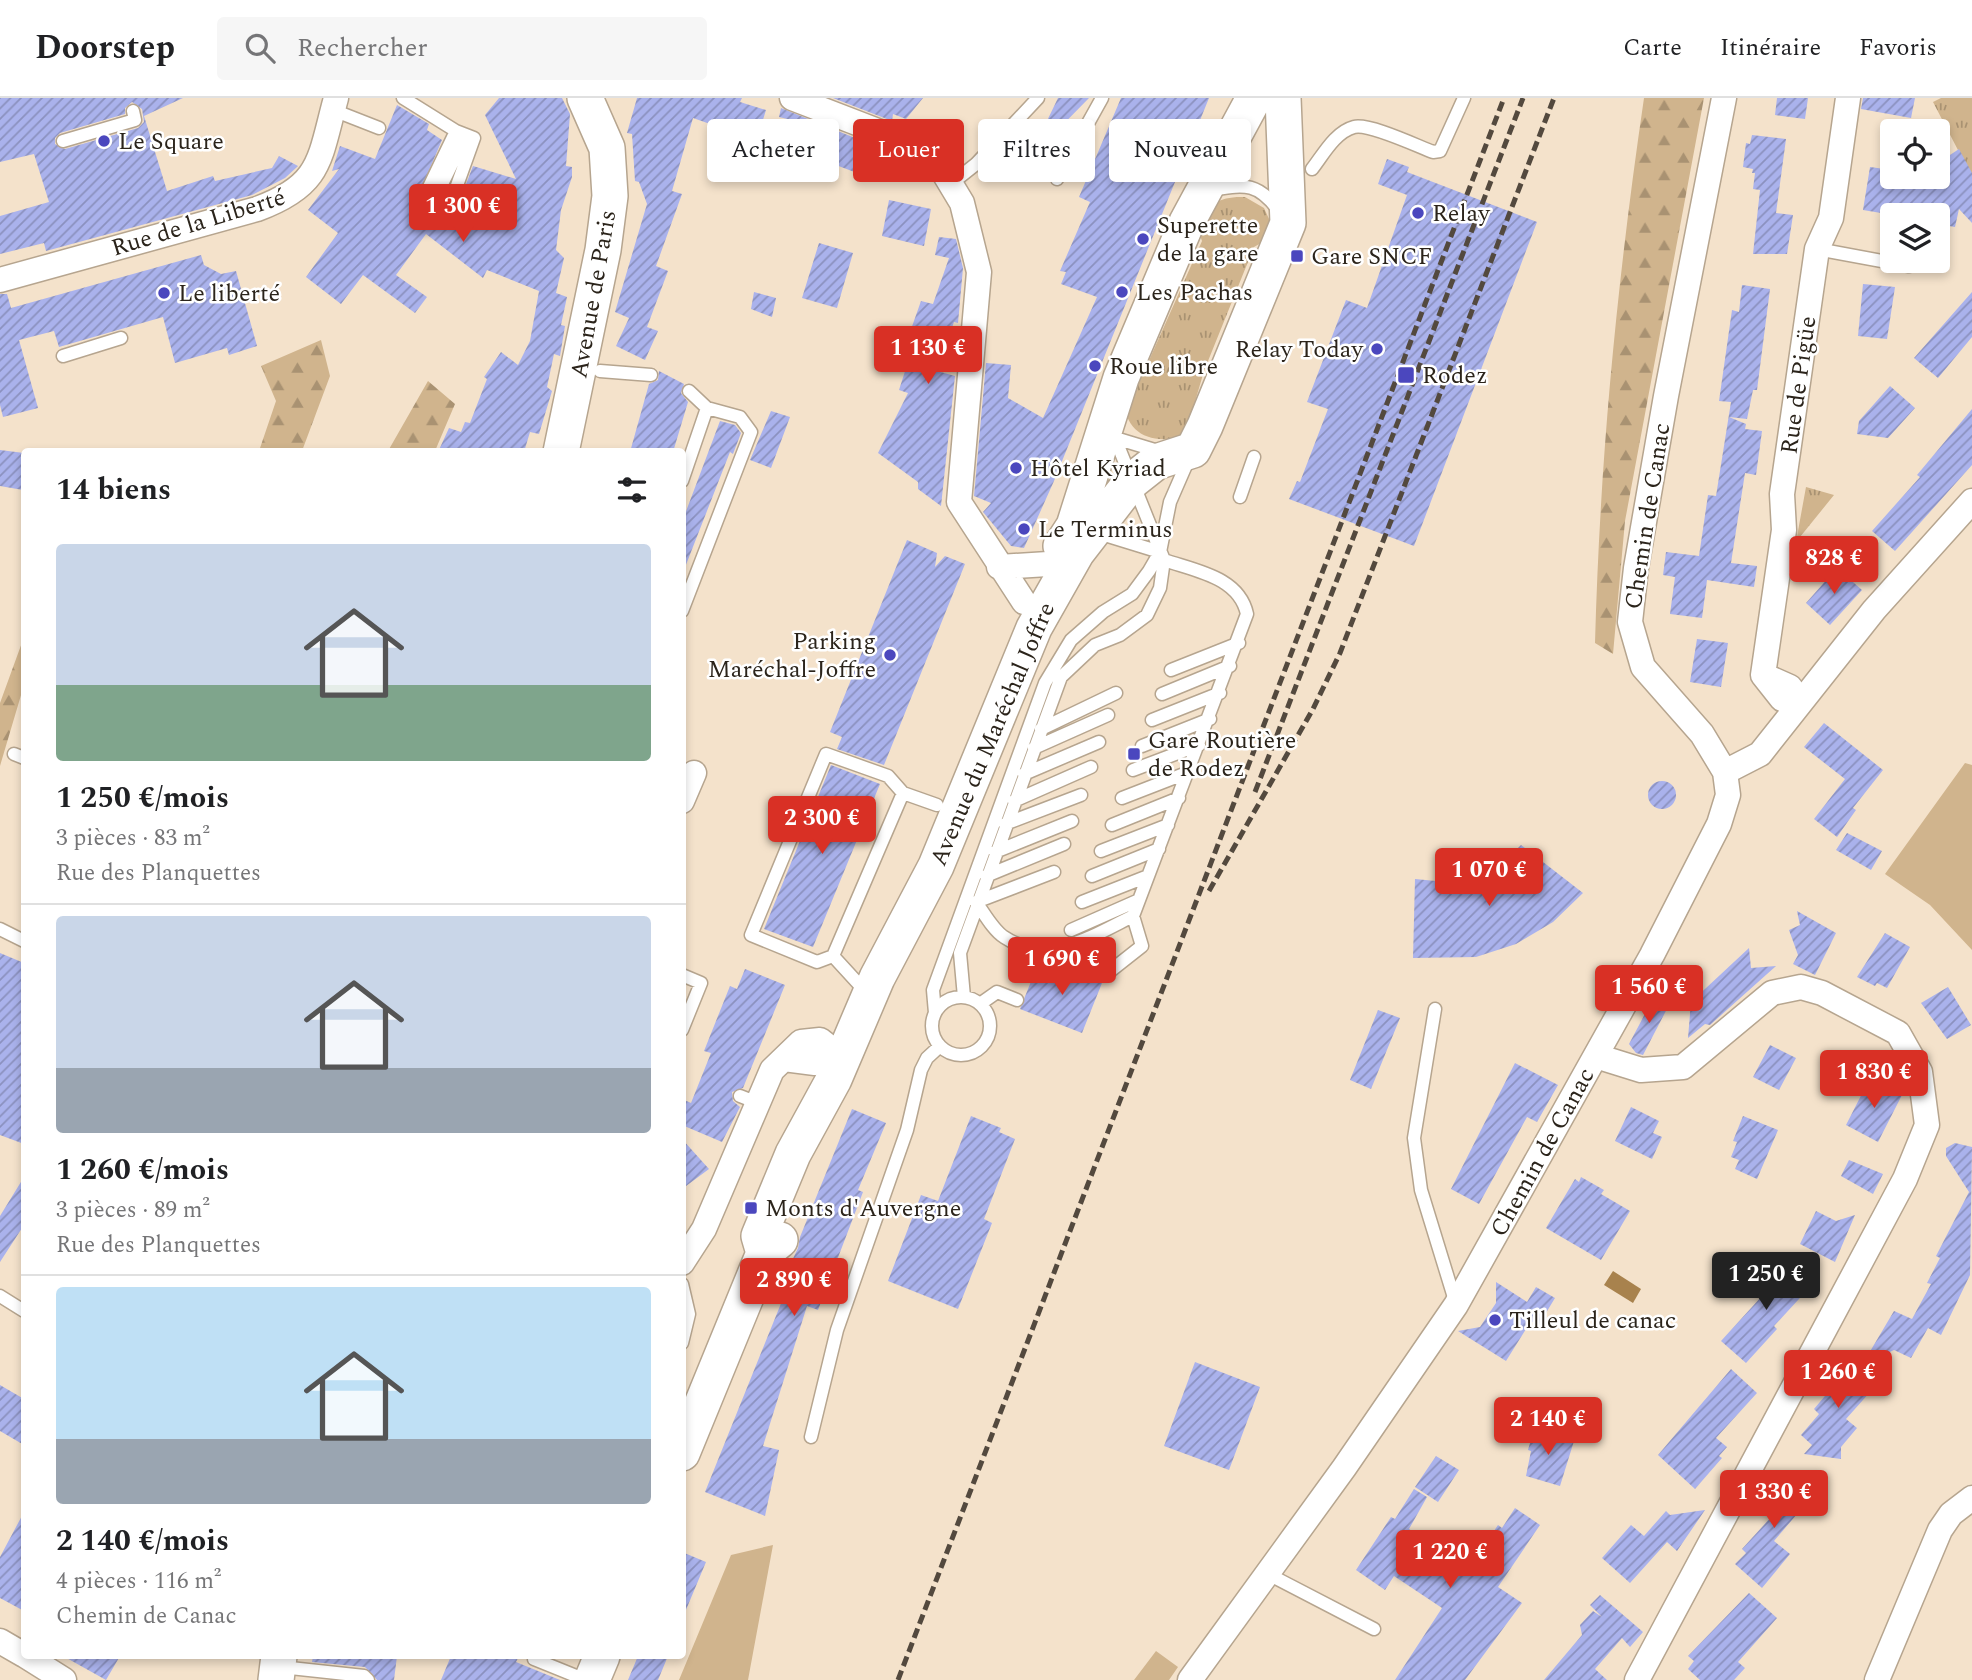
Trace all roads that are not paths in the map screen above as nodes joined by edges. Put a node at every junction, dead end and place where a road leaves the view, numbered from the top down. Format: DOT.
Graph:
graph roads {
  1 [pos="404,98"];
  2 [pos="585,98"];
  3 [pos="792,98"];
  4 [pos="1038,98"];
  5 [pos="1102,98"];
  6 [pos="1254,98"];
  7 [pos="1283,98"];
  8 [pos="1464,98"];
  9 [pos="1724,98"];
  10 [pos="1848,98"];
  11 [pos="335,104"];
  12 [pos="133,111"];
  13 [pos="1090,119"];
  14 [pos="379,128"];
  15 [pos="461,133"];
  16 [pos="62,141"];
  17 [pos="1312,169"];
  18 [pos="952,183"];
  19 [pos="440,188"];
  20 [pos="455,191"];
  21 [pos="1202,191"];
  22 [pos="461,221"];
  23 [pos="1288,223"];
  24 [pos="1817,249"];
  25 [pos="1880,261"];
  26 [pos="0,280"];
  27 [pos="121,338"];
  28 [pos="63,356"];
  29 [pos="600,371"];
  30 [pos="651,375"];
  31 [pos="689,391"];
  32 [pos="707,408"];
  33 [pos="1112,431"];
  34 [pos="562,448"];
  35 [pos="1194,450"];
  36 [pos="1254,457"];
  37 [pos="686,469"];
  38 [pos="1132,481"];
  39 [pos="1240,497"];
  40 [pos="1972,501"];
  41 [pos="1091,531"];
  42 [pos="1162,556"];
  43 [pos="1048,564"];
  44 [pos="999,567"];
  45 [pos="686,601"];
  46 [pos="1024,602"];
  47 [pos="1239,643"];
  48 [pos="1230,666"];
  49 [pos="1171,670"];
  50 [pos="1116,693"];
  51 [pos="1220,693"];
  52 [pos="1162,694"];
  53 [pos="1799,703"];
  54 [pos="1108,715"];
  55 [pos="1210,719"];
  56 [pos="1152,720"];
  57 [pos="1041,729"];
  58 [pos="1099,742"];
  59 [pos="1199,745"];
  60 [pos="1142,746"];
  61 [pos="1034,748"];
  62 [pos="1091,766"];
  63 [pos="1133,770"];
  64 [pos="1189,772"];
  65 [pos="1725,772"];
  66 [pos="1024,775"];
  67 [pos="903,793"];
  68 [pos="1081,795"];
  69 [pos="1122,798"];
  70 [pos="1179,798"];
  71 [pos="1014,801"];
  72 [pos="937,804"];
  73 [pos="1072,821"];
  74 [pos="1005,824"];
  75 [pos="1112,825"];
  76 [pos="1168,825"];
  77 [pos="1064,844"];
  78 [pos="1159,849"];
  79 [pos="1101,851"];
  80 [pos="995,852"];
  81 [pos="1054,872"];
  82 [pos="986,876"];
  83 [pos="1093,876"];
  84 [pos="1148,876"];
  85 [pos="1139,900"];
  86 [pos="976,902"];
  87 [pos="1082,902"];
  88 [pos="1133,916"];
  89 [pos="0,929"];
  90 [pos="1071,930"];
  91 [pos="21,940"];
  92 [pos="833,956"];
  93 [pos="1109,971"];
  94 [pos="686,977"];
  95 [pos="873,987"];
  96 [pos="964,997"];
  97 [pos="1017,1000"];
  98 [pos="980,1004"];
  99 [pos="1436,1009"];
  100 [pos="935,1013"];
  101 [pos="686,1020"];
  102 [pos="940,1046"];
  103 [pos="1596,1056"];
  104 [pos="838,1068"];
  105 [pos="686,1257"];
  106 [pos="0,1296"];
  107 [pos="686,1301"];
  108 [pos="1456,1305"];
  109 [pos="21,1309"];
  110 [pos="686,1326"];
  111 [pos="811,1437"];
  112 [pos="686,1443"];
  113 [pos="1972,1498"];
  114 [pos="1266,1573"];
  115 [pos="1374,1629"];
  116 [pos="0,1641"];
  117 [pos="21,1653"];
  118 [pos="31,1659"];
  119 [pos="534,1659"];
  120 [pos="600,1659"];
  121 [pos="277,1663"];
  122 [pos="64,1680"];
  123 [pos="368,1680"];
  124 [pos="586,1680"];
  125 [pos="592,1680"];
  126 [pos="1190,1680"];
  127 [pos="1637,1680"];
  128 [pos="1877,1680"];
  1 -- 15 [label="lane"];
  2 -- 34 [label="main road, Avenue de Paris"];
  3 -- 18 [label="street"];
  4 -- 18 [label="lane"];
  5 -- 13 [label="lane"];
  6 -- 21 [label="main road, Avenue du Maréchal Joffre"];
  7 -- 23 [label="main road"];
  8 -- 17 [label="lane"];
  9 -- 65 [label="street, Chemin de Canac"];
  10 -- 24 [label="street, Rue de Pigüe"];
  11 -- 14 [label="lane"];
  11 -- 26 [label="street, Rue de la Liberté"];
  12 -- 16 [label="lane"];
  15 -- 19 [label="lane"];
  15 -- 20 [label="lane"];
  15 -- 22 [label="lane"];
  18 -- 44 [label="street"];
  21 -- 23 [label="lane"];
  21 -- 33 [label="main road, Avenue du Maréchal Joffre"];
  23 -- 35 [label="main road"];
  24 -- 25 [label="lane"];
  24 -- 53 [label="street, Rue de Pigüe"];
  27 -- 28 [label="lane"];
  29 -- 30 [label="lane"];
  31 -- 32 [label="lane"];
  32 -- 37 [label="lane"];
  32 -- 45 [label="lane"];
  33 -- 35 [label="lane"];
  33 -- 38 [label="lane"];
  33 -- 43 [label="main road, Avenue du Maréchal Joffre"];
  35 -- 38 [label="main road, Avenue du Maréchal Joffre"];
  35 -- 42 [label="lane"];
  36 -- 39 [label="lane"];
  38 -- 41 [label="main road, Avenue du Maréchal Joffre"];
  38 -- 42 [label="lane"];
  40 -- 53 [label="street"];
  41 -- 42 [label="lane"];
  41 -- 95 [label="main road, Avenue du Maréchal Joffre"];
  42 -- 47 [label="lane"];
  42 -- 57 [label="lane"];
  42 -- 100 [label="lane"];
  43 -- 44 [label="street"];
  43 -- 46 [label="main road, Avenue du Maréchal Joffre"];
  44 -- 46 [label="street"];
  46 -- 72 [label="main road, Avenue du Maréchal Joffre"];
  47 -- 48 [label="lane"];
  47 -- 49 [label="lane"];
  48 -- 51 [label="lane"];
  48 -- 52 [label="lane"];
  50 -- 57 [label="lane"];
  51 -- 55 [label="lane"];
  51 -- 56 [label="lane"];
  53 -- 65 [label="street"];
  54 -- 61 [label="lane"];
  55 -- 59 [label="lane"];
  55 -- 60 [label="lane"];
  57 -- 61 [label="lane"];
  58 -- 66 [label="lane"];
  59 -- 63 [label="lane"];
  59 -- 64 [label="lane"];
  61 -- 66 [label="lane"];
  62 -- 71 [label="lane"];
  64 -- 69 [label="lane"];
  64 -- 70 [label="lane"];
  65 -- 103 [label="street, Chemin de Canac"];
  66 -- 71 [label="lane"];
  67 -- 72 [label="lane"];
  67 -- 92 [label="lane"];
  67 -- 92 [label="lane"];
  68 -- 74 [label="lane"];
  70 -- 75 [label="lane"];
  70 -- 76 [label="lane"];
  71 -- 74 [label="lane"];
  72 -- 95 [label="main road, Avenue du Maréchal Joffre"];
  73 -- 80 [label="lane"];
  74 -- 80 [label="lane"];
  76 -- 78 [label="lane"];
  76 -- 79 [label="lane"];
  77 -- 82 [label="lane"];
  78 -- 83 [label="lane"];
  78 -- 84 [label="lane"];
  80 -- 82 [label="lane"];
  81 -- 86 [label="lane"];
  82 -- 86 [label="lane"];
  84 -- 85 [label="lane"];
  84 -- 87 [label="lane"];
  85 -- 88 [label="lane"];
  85 -- 90 [label="lane"];
  86 -- 88 [label="lane"];
  86 -- 96 [label="lane"];
  88 -- 93 [label="lane"];
  89 -- 91 [label="lane"];
  92 -- 95 [label="lane"];
  94 -- 101 [label="lane"];
  95 -- 104 [label="main road, Avenue du Maréchal Joffre"];
  96 -- 98 [label="lane"];
  96 -- 100 [label="lane"];
  97 -- 98 [label="lane"];
  98 -- 102 [label="lane"];
  99 -- 108 [label="lane"];
  100 -- 102 [label="lane"];
  102 -- 111 [label="lane"];
  103 -- 108 [label="street, Chemin de Canac"];
  103 -- 127 [label="street"];
  104 -- 105 [label="street"];
  104 -- 112 [label="main road, Avenue du Maréchal Joffre"];
  106 -- 109 [label="lane"];
  107 -- 110 [label="lane"];
  108 -- 114 [label="street, Chemin de Canac"];
  113 -- 128 [label="street"];
  114 -- 115 [label="lane"];
  114 -- 126 [label="street, Chemin de Canac"];
  116 -- 117 [label="street"];
  118 -- 122 [label="street"];
  119 -- 124 [label="lane"];
  120 -- 125 [label="main road"];
  121 -- 123 [label="lane"];
}
